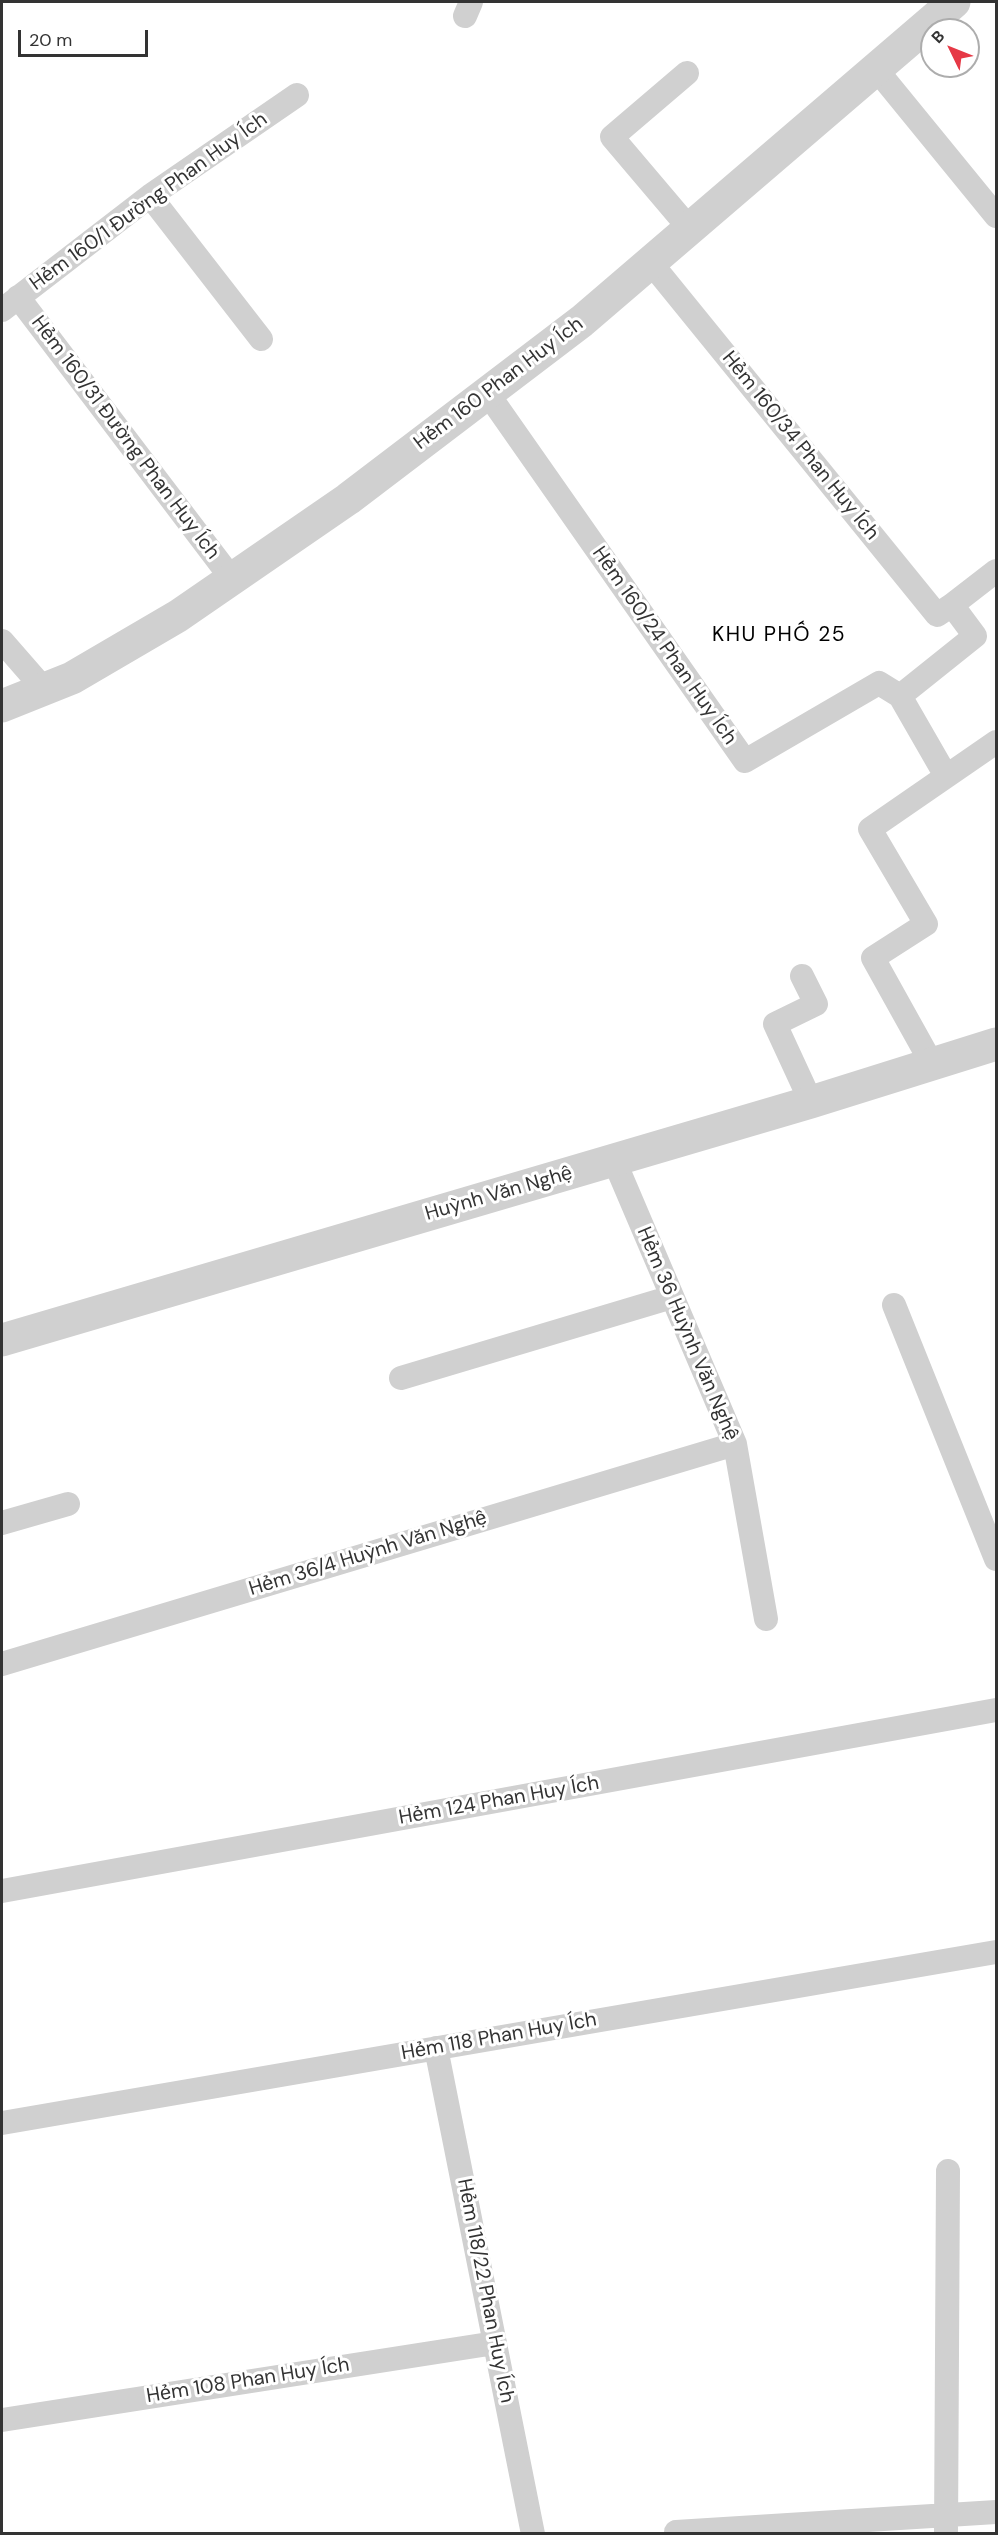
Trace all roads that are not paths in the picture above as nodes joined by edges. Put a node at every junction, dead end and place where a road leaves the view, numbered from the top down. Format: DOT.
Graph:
graph roads {
  1 [pos="954,2"];
  2 [pos="876,69"];
  3 [pos="687,73"];
  4 [pos="297,95"];
  5 [pos="150,196"];
  6 [pos="996,216"];
  7 [pos="690,229"];
  8 [pos="651,263"];
  9 [pos="10,304"];
  10 [pos="261,339"];
  11 [pos="488,394"];
  12 [pos="996,571"];
  13 [pos="232,579"];
  14 [pos="952,605"];
  15 [pos="2,641"];
  16 [pos="43,688"];
  17 [pos="900,696"];
  18 [pos="2,706"];
  19 [pos="996,742"];
  20 [pos="946,776"];
  21 [pos="802,976"];
  22 [pos="996,1044"];
  23 [pos="932,1064"];
  24 [pos="811,1102"];
  25 [pos="614,1160"];
  26 [pos="672,1297"];
  27 [pos="894,1305"];
  28 [pos="2,1340"];
  29 [pos="401,1378"];
  30 [pos="735,1444"];
  31 [pos="68,1504"];
  32 [pos="2,1523"];
  33 [pos="996,1559"];
  34 [pos="766,1619"];
  35 [pos="2,1664"];
  36 [pos="996,1710"];
  37 [pos="2,1891"];
  38 [pos="996,1952"];
  39 [pos="436,2048"];
  40 [pos="2,2123"];
  41 [pos="948,2171"];
  42 [pos="495,2343"];
  43 [pos="2,2420"];
  44 [pos="996,2512"];
  45 [pos="946,2524"];
  46 [pos="676,2532"];
  47 [pos="533,2534"];
  1 -- 2 [label="street, Hẻm 160 Phan Huy Ích"];
  2 -- 6 [label="lane"];
  2 -- 7 [label="street, Hẻm 160 Phan Huy Ích"];
  3 -- 7 [label="lane"];
  4 -- 5 [label="lane, Hẻm 160/1 Đường Phan Huy Ích"];
  5 -- 9 [label="lane, Hẻm 160/1 Đường Phan Huy Ích"];
  5 -- 10 [label="lane"];
  7 -- 8 [label="street, Hẻm 160 Phan Huy Ích"];
  8 -- 11 [label="street, Hẻm 160 Phan Huy Ích"];
  8 -- 14 [label="lane, Hẻm 160/34 Phan Huy Ích"];
  9 -- 13 [label="lane, Hẻm 160/31 Đường Phan Huy Ích"];
  11 -- 13 [label="street, Hẻm 160 Phan Huy Ích"];
  11 -- 17 [label="lane, Hẻm 160/24 Phan Huy Ích"];
  12 -- 14 [label="lane"];
  13 -- 16 [label="street, Hẻm 160 Phan Huy Ích"];
  14 -- 17 [label="lane"];
  15 -- 16 [label="lane"];
  16 -- 18 [label="street, Hẻm 160 Phan Huy Ích"];
  17 -- 20 [label="lane"];
  19 -- 20 [label="lane"];
  20 -- 23 [label="lane"];
  21 -- 24 [label="lane"];
  22 -- 23 [label="street, Huỳnh Văn Nghệ"];
  23 -- 24 [label="street, Huỳnh Văn Nghệ"];
  24 -- 25 [label="street, Huỳnh Văn Nghệ"];
  25 -- 26 [label="lane, Hẻm 36 Huỳnh Văn Nghệ"];
  25 -- 28 [label="street, Huỳnh Văn Nghệ"];
  26 -- 29 [label="lane"];
  26 -- 30 [label="lane, Hẻm 36 Huỳnh Văn Nghệ"];
  27 -- 33 [label="lane"];
  30 -- 34 [label="lane, Hẻm 36 Huỳnh Văn Nghệ"];
  30 -- 35 [label="lane, Hẻm 36/4 Huỳnh Văn Nghệ"];
  31 -- 32 [label="lane"];
  36 -- 37 [label="lane, Hẻm 124 Phan Huy Ích"];
  38 -- 39 [label="lane, Hẻm 118 Phan Huy Ích"];
  39 -- 40 [label="lane, Hẻm 118 Phan Huy Ích"];
  39 -- 42 [label="lane, Hẻm 118/22 Phan Huy Ích"];
  41 -- 45 [label="lane"];
  42 -- 43 [label="lane, Hẻm 108 Phan Huy Ích"];
  42 -- 47 [label="lane, Hẻm 118/22 Phan Huy Ích"];
  44 -- 45 [label="lane"];
  45 -- 46 [label="lane"];
}
